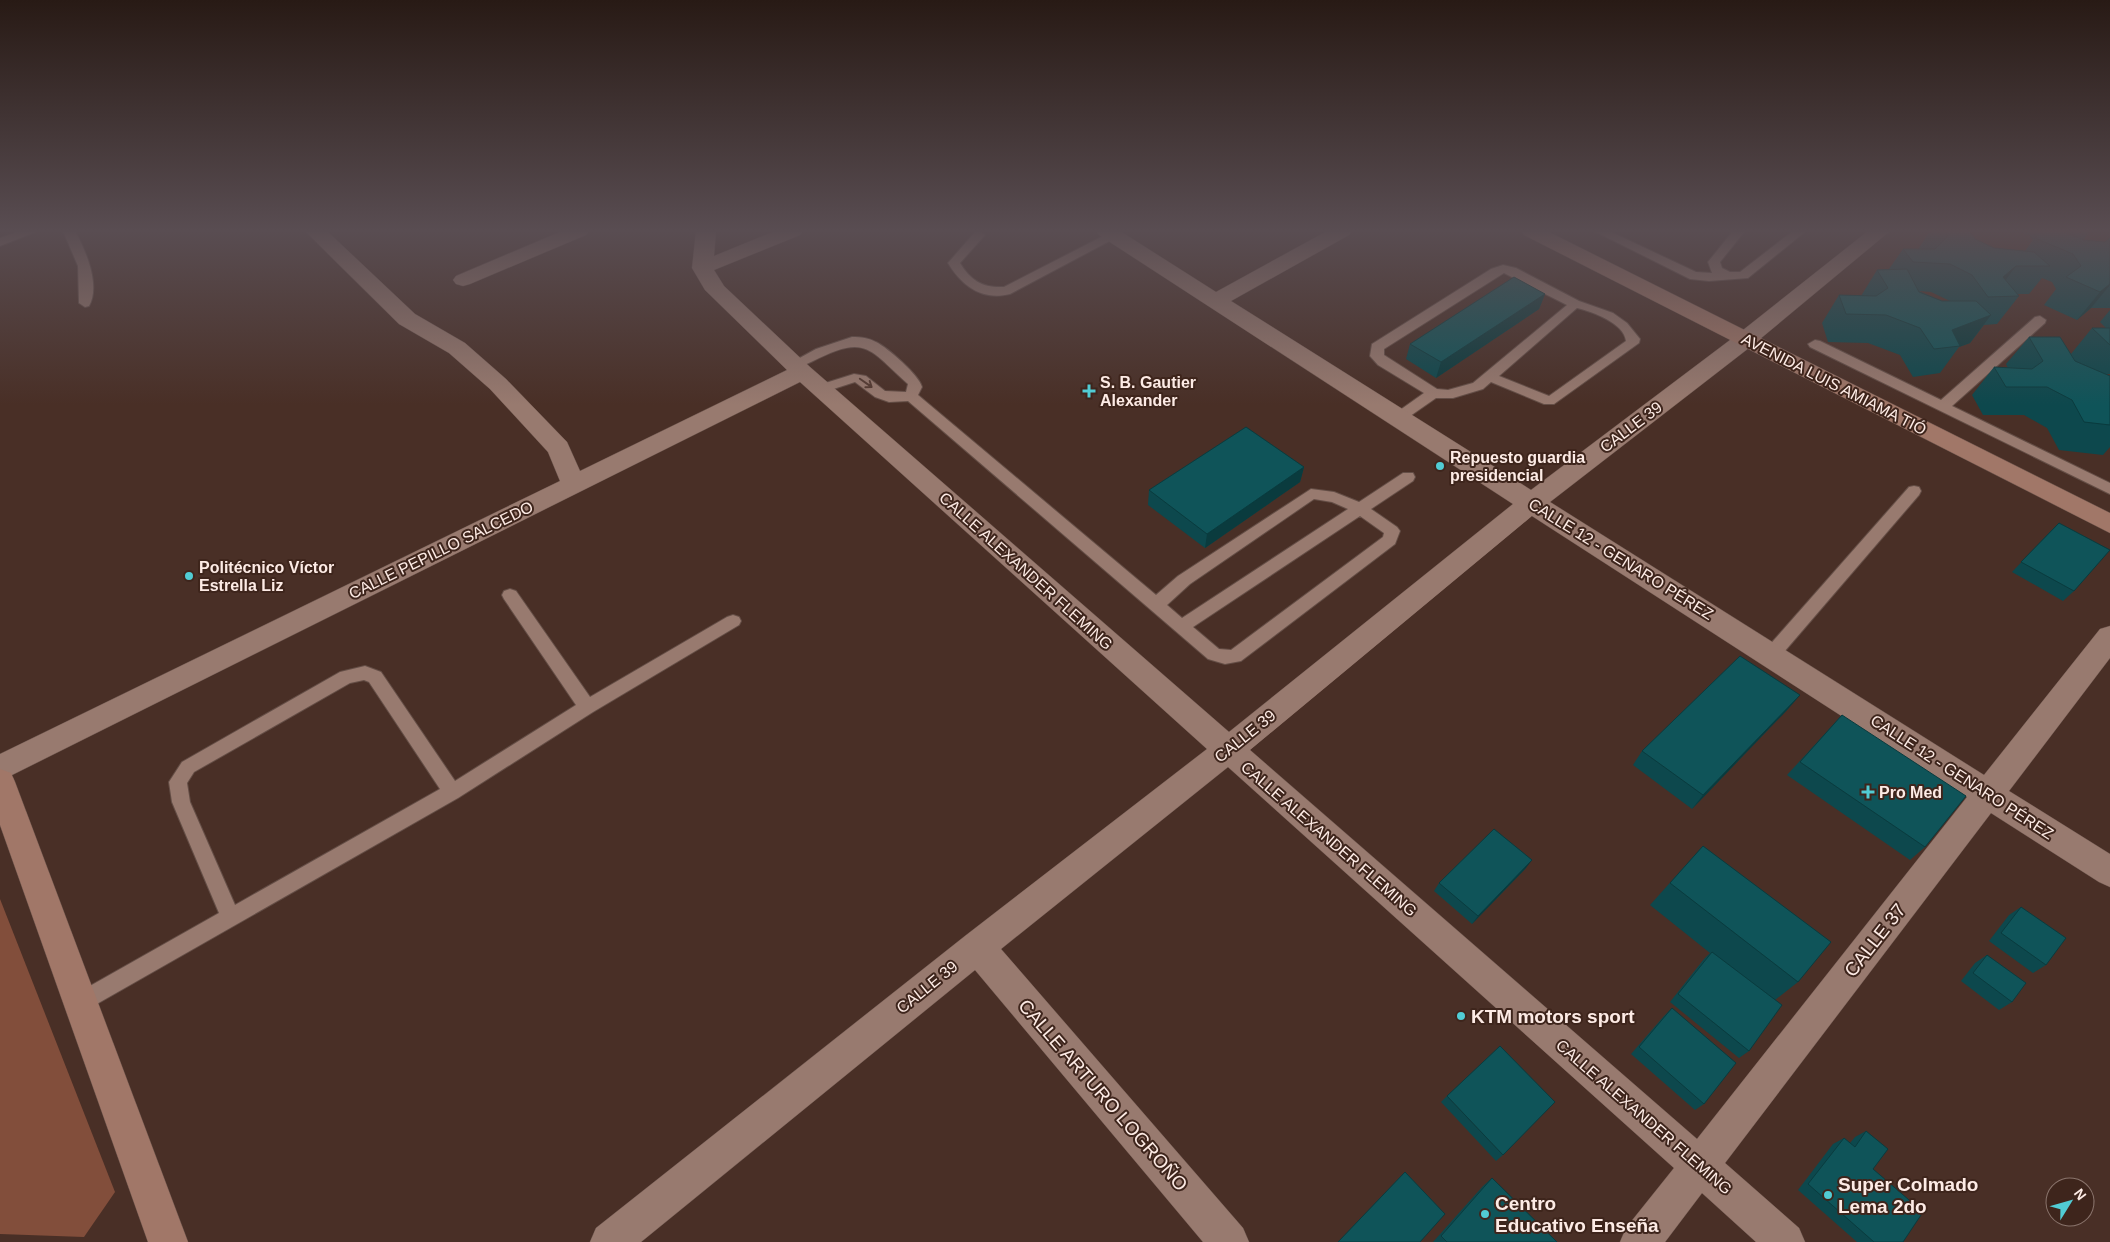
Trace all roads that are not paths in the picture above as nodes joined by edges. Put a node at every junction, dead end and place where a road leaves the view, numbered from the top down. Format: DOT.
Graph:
graph roads {
  1 [pos="86,289"];
  2 [pos="376,289"];
  3 [pos="715,289"];
  4 [pos="979,289"];
  5 [pos="1010,289"];
  6 [pos="1197,289"];
  7 [pos="1237,289"];
  8 [pos="1468,289"];
  9 [pos="1546,289"];
  10 [pos="1646,289"];
  11 [pos="1808,289"];
  12 [pos="1215,301"];
  13 [pos="85,303"];
  14 [pos="1575,304"];
  15 [pos="2040,320"];
  16 [pos="1746,339"];
  17 [pos="846,341"];
  18 [pos="1815,344"];
  19 [pos="806,375"];
  20 [pos="1490,377"];
  21 [pos="1434,393"];
  22 [pos="911,396"];
  23 [pos="1943,406"];
  24 [pos="1398,418"];
  25 [pos="1408,477"];
  26 [pos="574,484"];
  27 [pos="2110,489"];
  28 [pos="1914,491"];
  29 [pos="1531,503"];
  30 [pos="1360,508"];
  31 [pos="2110,523"];
  32 [pos="510,595"];
  33 [pos="1157,604"];
  34 [pos="732,621"];
  35 [pos="1182,626"];
  36 [pos="2110,637"];
  37 [pos="1772,654"];
  38 [pos="587,707"];
  39 [pos="1228,750"];
  40 [pos="0,768"];
  41 [pos="0,782"];
  42 [pos="452,792"];
  43 [pos="1988,795"];
  44 [pos="2110,872"];
  45 [pos="231,918"];
  46 [pos="976,947"];
  47 [pos="81,1002"];
  48 [pos="1699,1166"];
  49 [pos="168,1242"];
  50 [pos="610,1242"];
  51 [pos="1229,1242"];
  52 [pos="1640,1242"];
  53 [pos="1785,1242"];
  1 -- 13 [label="lane"];
  2 -- 26 [label="street"];
  3 -- 19 [label="street, CALLE ALEXANDER FLEMING"];
  4 -- 5 [label="lane"];
  6 -- 12 [label="street, CALLE 12 - GENARO PÉREZ"];
  7 -- 12 [label="street"];
  8 -- 21 [label="lane"];
  9 -- 14 [label="lane"];
  10 -- 16 [label="main road, AVENIDA LUIS AMIAMA TIÓ"];
  11 -- 16 [label="street, CALLE 39"];
  12 -- 24 [label="street, CALLE 12 - GENARO PÉREZ"];
  14 -- 20 [label="lane"];
  14 -- 20 [label="lane"];
  15 -- 23 [label="lane"];
  16 -- 29 [label="street, CALLE 39"];
  16 -- 31 [label="main road, AVENIDA LUIS AMIAMA TIÓ"];
  17 -- 19 [label="lane"];
  17 -- 22 [label="lane"];
  18 -- 23 [label="lane"];
  19 -- 22 [label="lane, one-way"];
  19 -- 26 [label="street, CALLE PEPILLO SALCEDO"];
  19 -- 39 [label="street, CALLE ALEXANDER FLEMING"];
  20 -- 21 [label="lane"];
  21 -- 24 [label="lane"];
  22 -- 33 [label="lane"];
  23 -- 27 [label="lane"];
  24 -- 29 [label="street, CALLE 12 - GENARO PÉREZ"];
  25 -- 30 [label="lane"];
  26 -- 40 [label="street, CALLE PEPILLO SALCEDO"];
  28 -- 37 [label="lane"];
  29 -- 37 [label="street, CALLE 12 - GENARO PÉREZ"];
  29 -- 39 [label="street, CALLE 39"];
  30 -- 33 [label="lane"];
  30 -- 35 [label="lane"];
  30 -- 35 [label="lane"];
  32 -- 38 [label="lane"];
  33 -- 35 [label="lane"];
  34 -- 38 [label="lane"];
  36 -- 43 [label="street, CALLE 37"];
  37 -- 43 [label="street, CALLE 12 - GENARO PÉREZ"];
  38 -- 42 [label="lane"];
  39 -- 46 [label="street, CALLE 39"];
  39 -- 48 [label="street, CALLE ALEXANDER FLEMING"];
  41 -- 47 [label="main road"];
  42 -- 45 [label="lane"];
  42 -- 45 [label="lane"];
  43 -- 44 [label="street, CALLE 12 - GENARO PÉREZ"];
  43 -- 48 [label="street, CALLE 37"];
  45 -- 47 [label="lane"];
  46 -- 50 [label="street, CALLE 39"];
  46 -- 51 [label="street, CALLE ARTURO LOGROÑO"];
  47 -- 49 [label="main road"];
  48 -- 52 [label="street, CALLE 37"];
  48 -- 53 [label="street, CALLE ALEXANDER FLEMING"];
}
